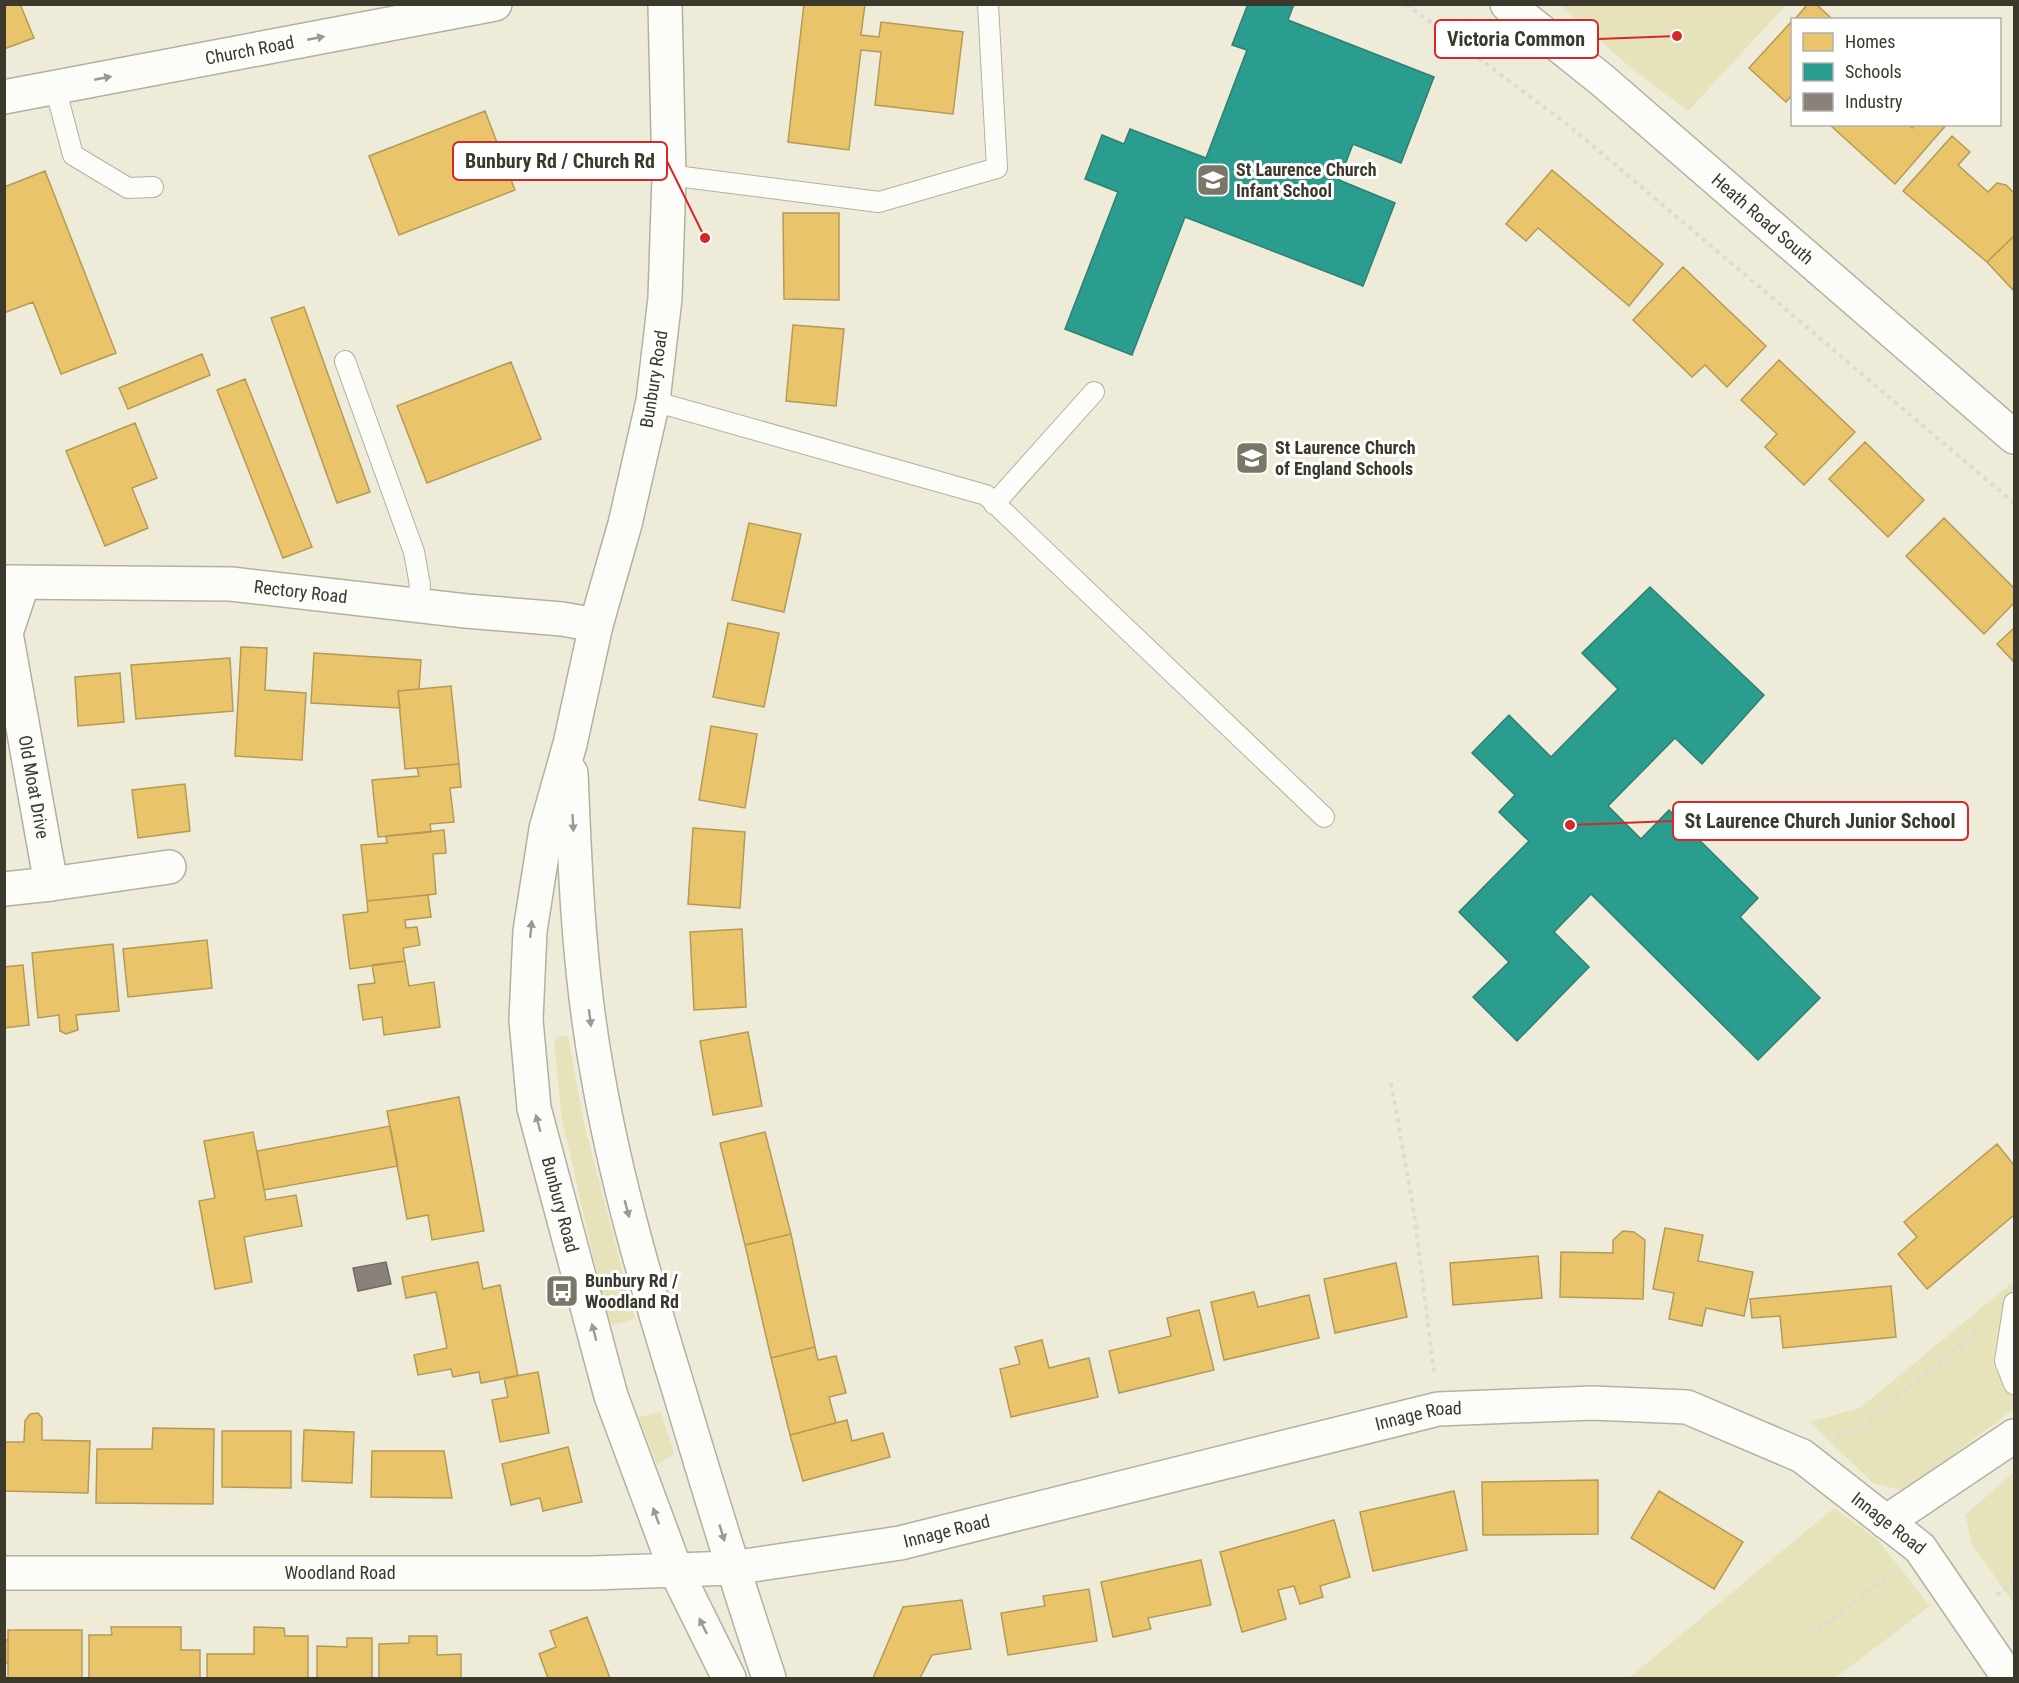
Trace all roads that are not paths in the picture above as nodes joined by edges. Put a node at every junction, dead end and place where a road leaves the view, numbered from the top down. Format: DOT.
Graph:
graph roads {
  1 [pos="495,4"];
  2 [pos="665,4"];
  3 [pos="988,4"];
  4 [pos="1507,4"];
  5 [pos="55,87"];
  6 [pos="4,97"];
  7 [pos="668,175"];
  8 [pos="153,187"];
  9 [pos="345,361"];
  10 [pos="1094,392"];
  11 [pos="653,401"];
  12 [pos="2014,437"];
  13 [pos="994,504"];
  14 [pos="14,584"];
  15 [pos="418,605"];
  16 [pos="596,625"];
  17 [pos="570,744"];
  18 [pos="1324,817"];
  19 [pos="169,867"];
  20 [pos="51,884"];
  21 [pos="4,889"];
  22 [pos="2014,1304"];
  23 [pos="2014,1384"];
  24 [pos="2014,1436"];
  25 [pos="1886,1522"];
  26 [pos="732,1568"];
  27 [pos="676,1571"];
  28 [pos="4,1573"];
  29 [pos="729,1678"];
  30 [pos="769,1678"];
  31 [pos="2009,1678"];
  5 -- 1 [label="street, Church Road, one-way"];
  2 -- 7 [label="street, Bunbury Road"];
  3 -- 7 [label="lane"];
  4 -- 12 [label="street, Heath Road South"];
  5 -- 6 [label="street, Church Road"];
  5 -- 8 [label="lane"];
  7 -- 11 [label="street, Bunbury Road"];
  9 -- 15 [label="lane"];
  10 -- 13 [label="lane"];
  11 -- 13 [label="lane"];
  11 -- 16 [label="street, Bunbury Road"];
  13 -- 18 [label="lane"];
  14 -- 15 [label="street, Rectory Road"];
  14 -- 20 [label="street, Old Moat Drive"];
  15 -- 16 [label="street, Rectory Road"];
  16 -- 17 [label="street, Bunbury Road"];
  17 -- 26 [label="street, Bunbury Road, one-way"];
  27 -- 17 [label="street, Bunbury Road, one-way"];
  19 -- 20 [label="street"];
  20 -- 21 [label="street"];
  22 -- 23 [label="lane"];
  24 -- 25 [label="street"];
  25 -- 26 [label="street, Innage Road"];
  25 -- 31 [label="street, Innage Road"];
  26 -- 27 [label="street, Innage Road"];
  26 -- 30 [label="street, Bunbury Road"];
  27 -- 28 [label="street, Woodland Road"];
  29 -- 27 [label="street, Bunbury Road, one-way"];
}
